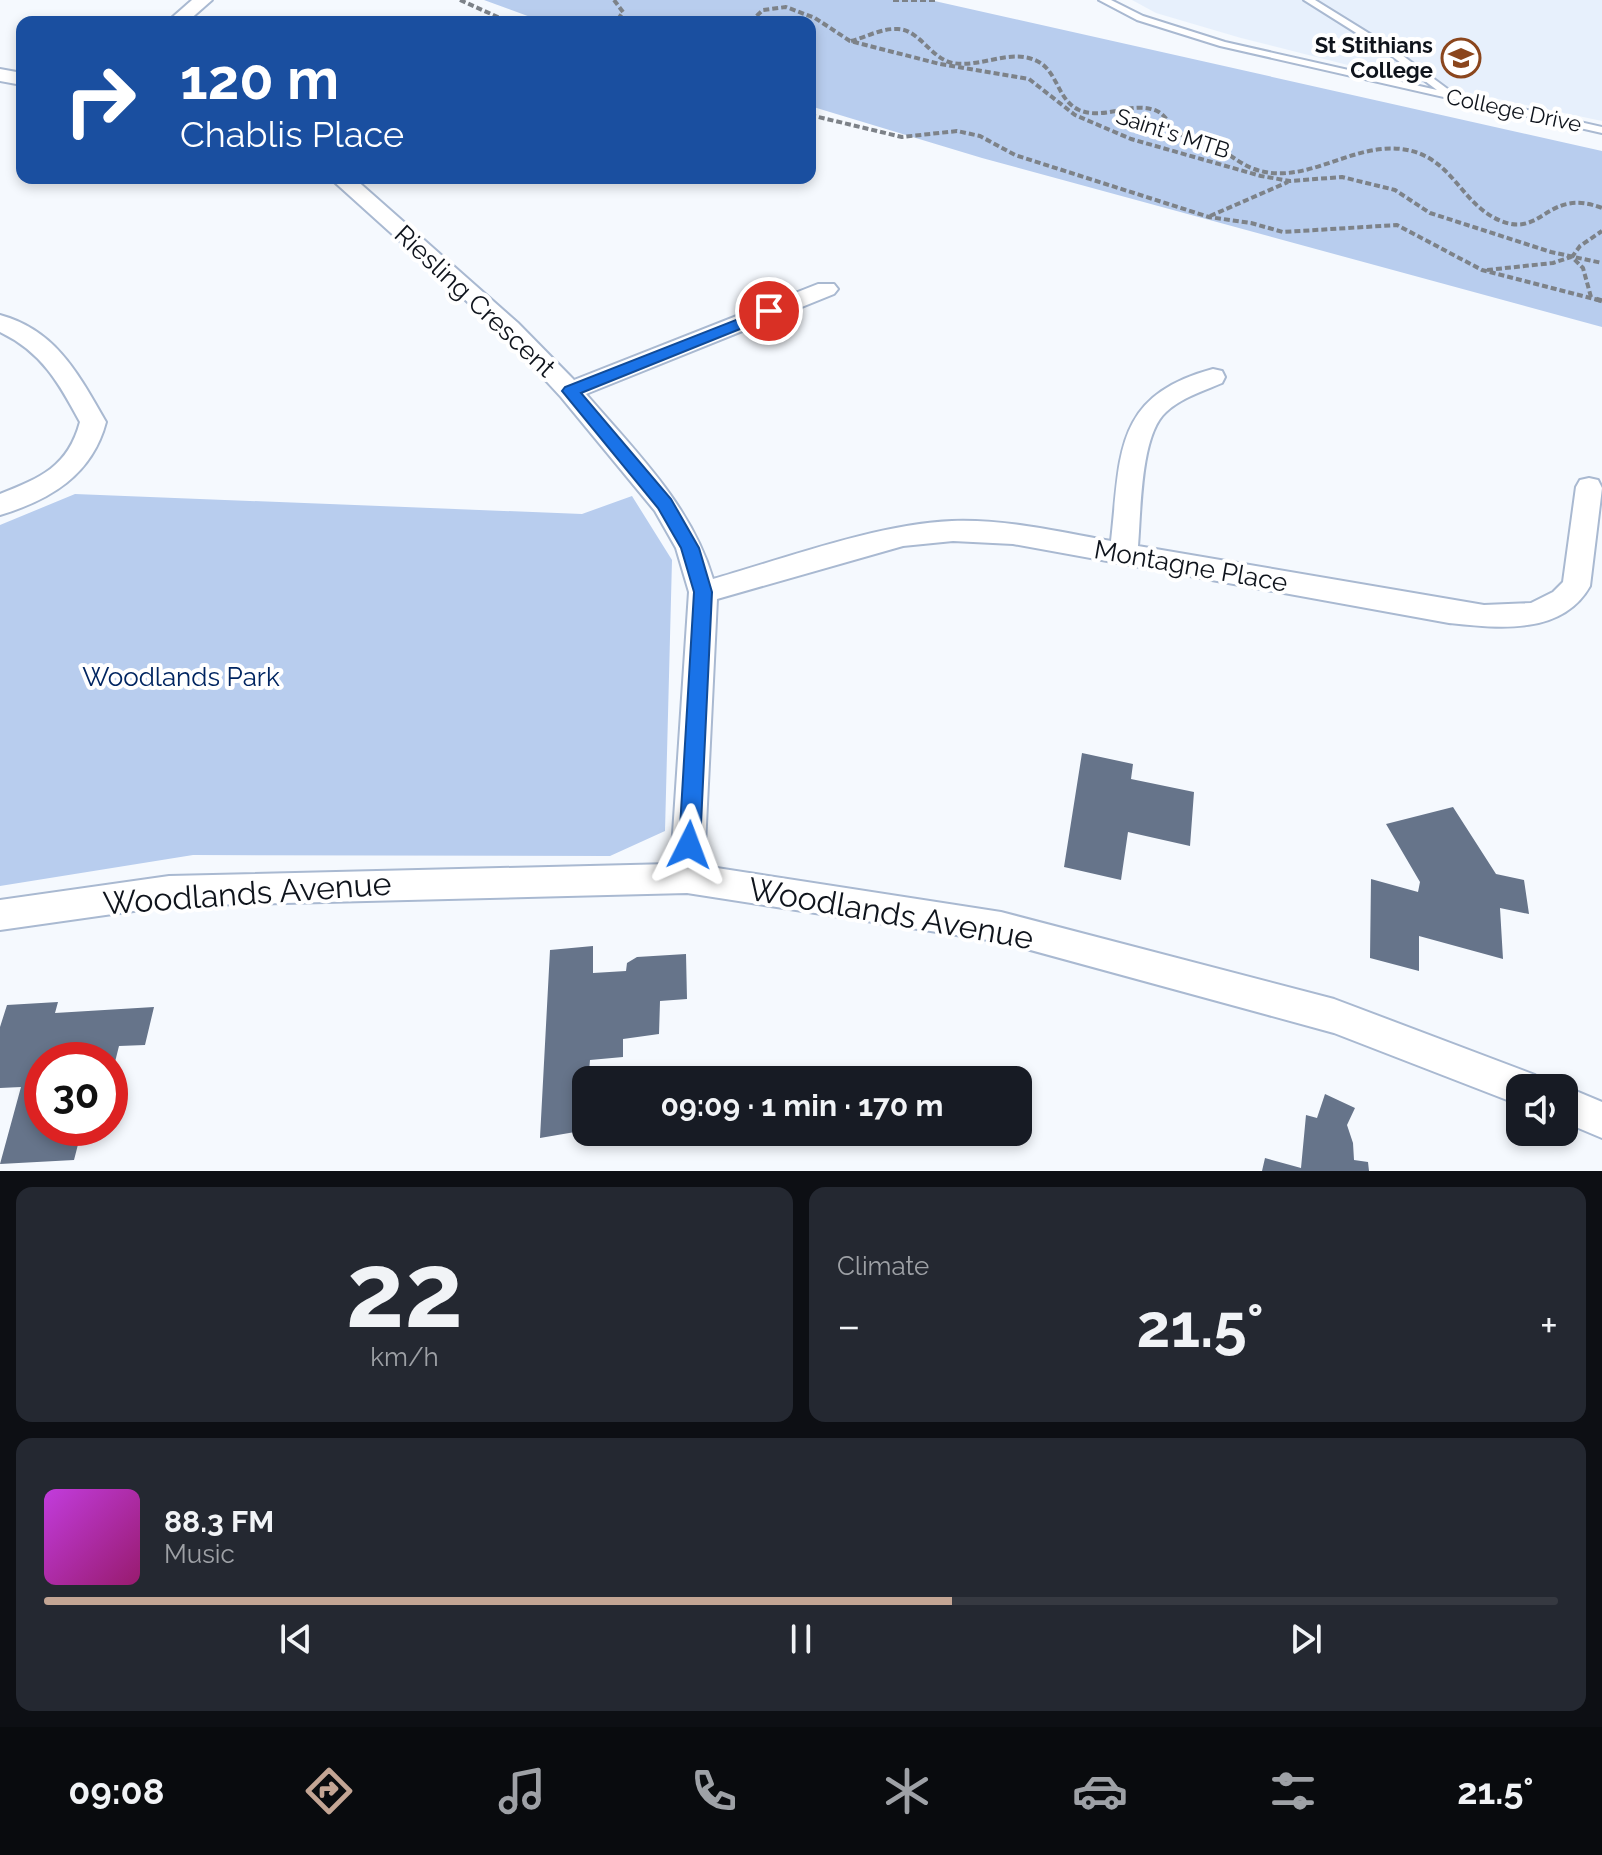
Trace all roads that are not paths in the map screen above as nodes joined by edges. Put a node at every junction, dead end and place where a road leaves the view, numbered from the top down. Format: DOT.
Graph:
graph roads {
  1 [pos="203,0"];
  2 [pos="1104,0"];
  3 [pos="1309,0"];
  4 [pos="183,16"];
  5 [pos="1453,97"];
  6 [pos="1602,130"];
  7 [pos="348,184"];
  8 [pos="826,289"];
  9 [pos="0,323"];
  10 [pos="1213,377"];
  11 [pos="570,391"];
  12 [pos="1589,487"];
  13 [pos="0,505"];
  14 [pos="1123,554"];
  15 [pos="703,592"];
  16 [pos="687,878"];
  17 [pos="0,915"];
  18 [pos="1506,1082"];
  19 [pos="1578,1110"];
  20 [pos="1602,1120"];
  1 -- 4 [label="street"];
  2 -- 5 [label="lane, College Drive"];
  3 -- 5 [label="lane"];
  5 -- 6 [label="lane, College Drive"];
  7 -- 11 [label="street, Riesling Crescent"];
  8 -- 11 [label="street"];
  9 -- 13 [label="street"];
  10 -- 14 [label="street"];
  11 -- 15 [label="street, Riesling Crescent"];
  12 -- 14 [label="street, Montagne Place"];
  14 -- 15 [label="street, Montagne Place"];
  15 -- 16 [label="street, Riesling Crescent"];
  16 -- 17 [label="street, Woodlands Avenue"];
  16 -- 18 [label="street, Woodlands Avenue"];
  19 -- 20 [label="street"];
}
